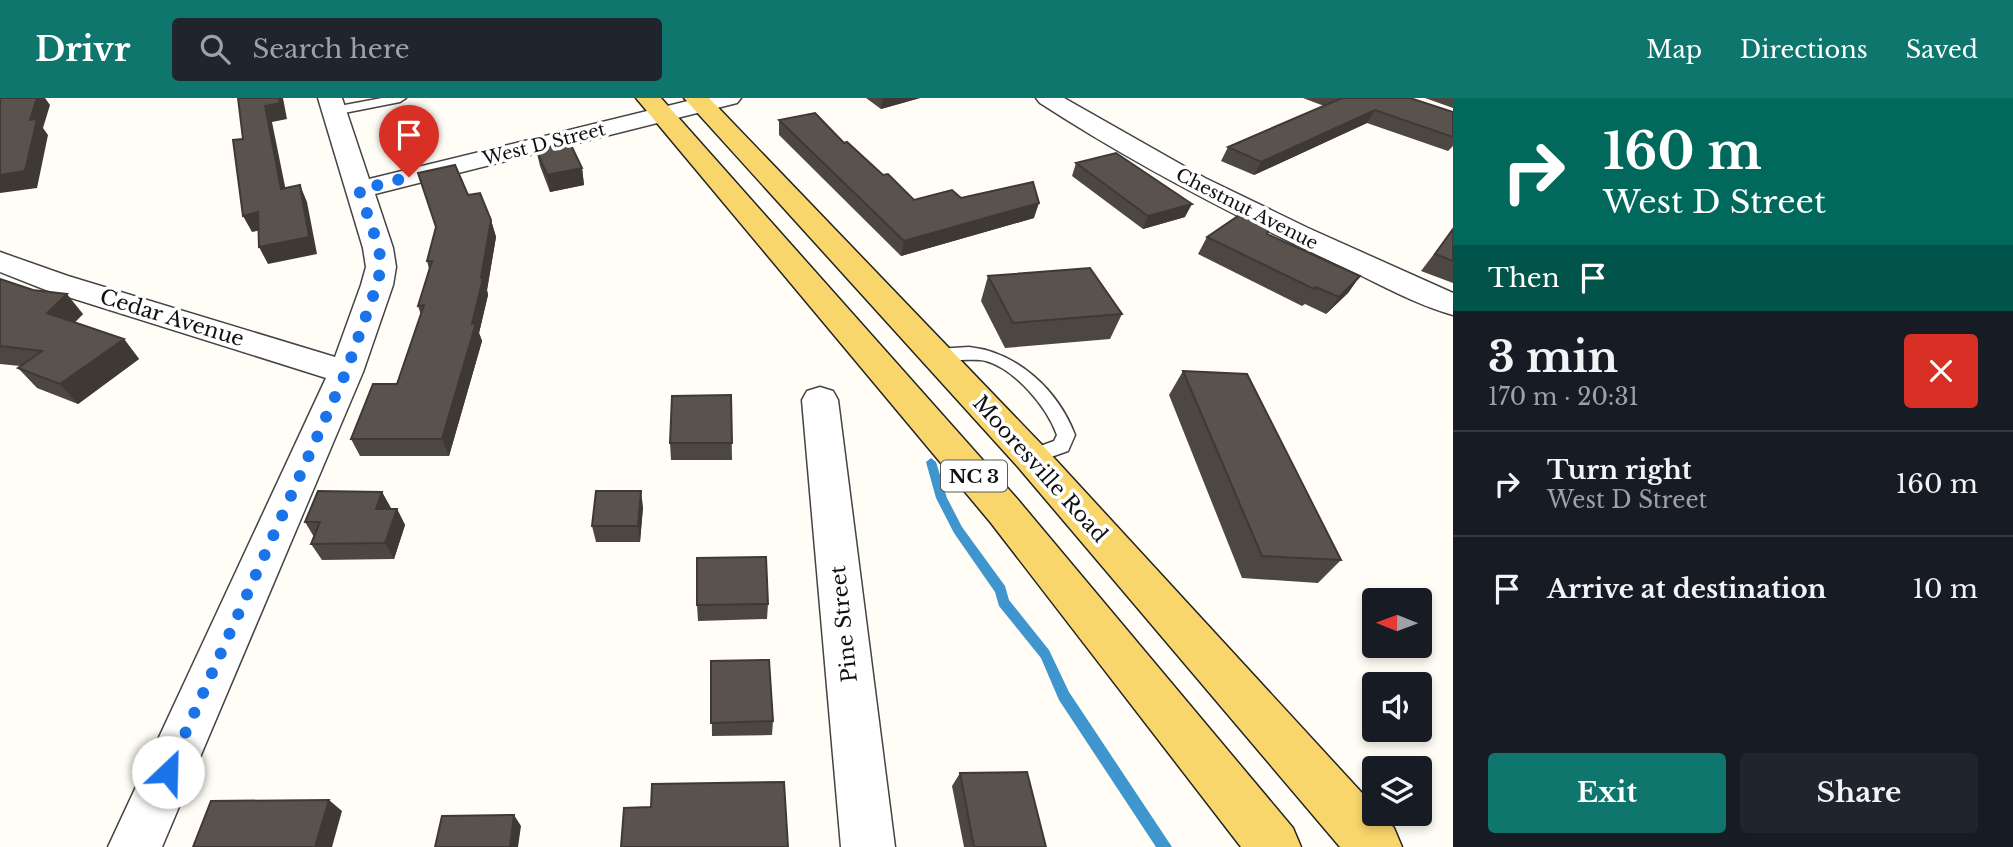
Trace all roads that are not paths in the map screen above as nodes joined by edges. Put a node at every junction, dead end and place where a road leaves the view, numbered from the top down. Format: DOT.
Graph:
graph roads {
  1 [pos="400,98"];
  2 [pos="1048,98"];
  3 [pos="709,100"];
  4 [pos="332,105"];
  5 [pos="655,106"];
  6 [pos="359,190"];
  7 [pos="0,261"];
  8 [pos="1453,304"];
  9 [pos="936,355"];
  10 [pos="346,372"];
  11 [pos="820,400"];
  12 [pos="1031,457"];
  13 [pos="135,847"];
  14 [pos="868,847"];
  15 [pos="1274,847"];
  16 [pos="1375,847"];
  1 -- 4 [label="lane"];
  2 -- 8 [label="street, Chestnut Avenue"];
  3 -- 5 [label="street, West D Street"];
  3 -- 9 [label="main road, Mooresville Road"];
  4 -- 6 [label="street"];
  5 -- 6 [label="street, West D Street"];
  5 -- 15 [label="main road, NC 3"];
  6 -- 10 [label="street"];
  7 -- 10 [label="street, Cedar Avenue"];
  9 -- 12 [label="main road, Mooresville Road"];
  9 -- 12 [label="lane"];
  10 -- 13 [label="street"];
  11 -- 14 [label="street, Pine Street"];
  12 -- 16 [label="main road, Mooresville Road"];
}
